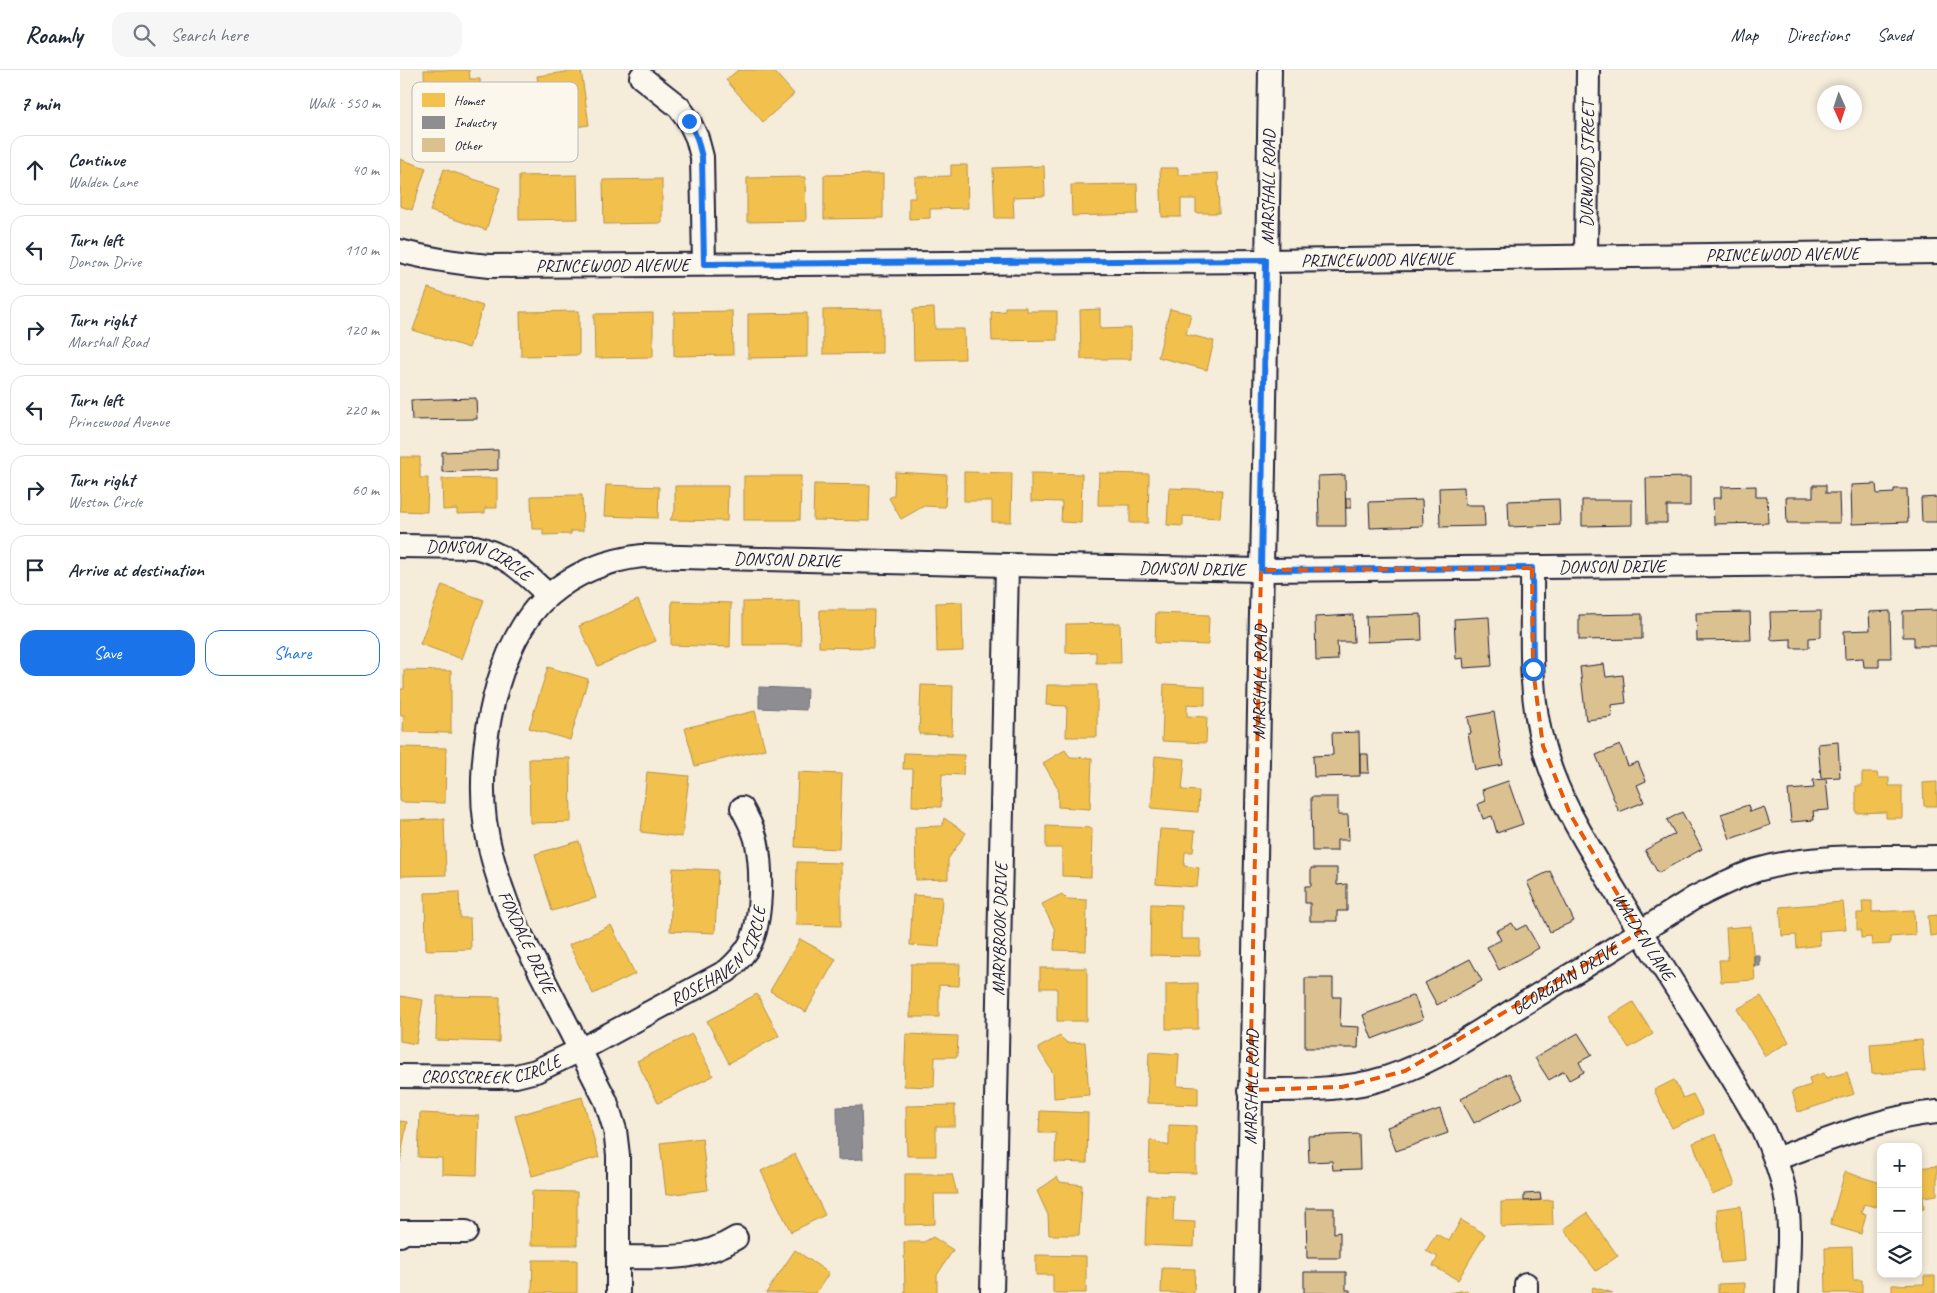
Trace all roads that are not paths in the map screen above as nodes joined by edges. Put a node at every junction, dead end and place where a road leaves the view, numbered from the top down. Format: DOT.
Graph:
graph roads {
  1 [pos="1270,70"];
  2 [pos="1588,70"];
  3 [pos="642,77"];
  4 [pos="400,250"];
  5 [pos="1937,252"];
  6 [pos="1586,256"];
  7 [pos="1266,260"];
  8 [pos="704,264"];
  9 [pos="400,546"];
  10 [pos="1937,564"];
  11 [pos="1007,565"];
  12 [pos="1532,568"];
  13 [pos="1261,570"];
  14 [pos="548,595"];
  15 [pos="742,808"];
  16 [pos="1937,857"];
  17 [pos="1640,932"];
  18 [pos="580,1050"];
  19 [pos="400,1076"];
  20 [pos="1250,1090"];
  21 [pos="1937,1112"];
  22 [pos="1776,1159"];
  23 [pos="466,1232"];
  24 [pos="400,1235"];
  25 [pos="736,1238"];
  26 [pos="618,1257"];
  27 [pos="618,1293"];
  28 [pos="992,1293"];
  29 [pos="1247,1293"];
  30 [pos="1787,1293"];
  1 -- 7 [label="street, MARSHALL ROAD"];
  2 -- 6 [label="street, DURWOOD STREET"];
  3 -- 8 [label="street"];
  4 -- 8 [label="street, PRINCEWOOD AVENUE"];
  5 -- 6 [label="street, PRINCEWOOD AVENUE"];
  6 -- 7 [label="street, PRINCEWOOD AVENUE"];
  7 -- 8 [label="street, PRINCEWOOD AVENUE"];
  7 -- 13 [label="street, MARSHALL ROAD"];
  9 -- 14 [label="street, DONSON CIRCLE"];
  10 -- 12 [label="street, DONSON DRIVE"];
  11 -- 13 [label="street, DONSON DRIVE"];
  11 -- 14 [label="street, DONSON DRIVE"];
  11 -- 28 [label="street, MARYBROOK DRIVE"];
  12 -- 13 [label="street, DONSON DRIVE"];
  12 -- 17 [label="street, WALDEN LANE"];
  13 -- 20 [label="street, MARSHALL ROAD"];
  14 -- 18 [label="street, FOXDALE DRIVE"];
  15 -- 18 [label="street, ROSEHAVEN CIRCLE"];
  16 -- 17 [label="street, GEORGIAN DRIVE"];
  17 -- 20 [label="street, GEORGIAN DRIVE"];
  17 -- 22 [label="street, WALDEN LANE"];
  18 -- 19 [label="street, CROSSCREEK CIRCLE"];
  18 -- 26 [label="street, FOXDALE DRIVE"];
  20 -- 29 [label="street, MARSHALL ROAD"];
  21 -- 22 [label="street"];
  22 -- 30 [label="street, WALDEN LANE"];
  23 -- 24 [label="street"];
  25 -- 26 [label="street"];
  26 -- 27 [label="street, FOXDALE DRIVE"];
}
